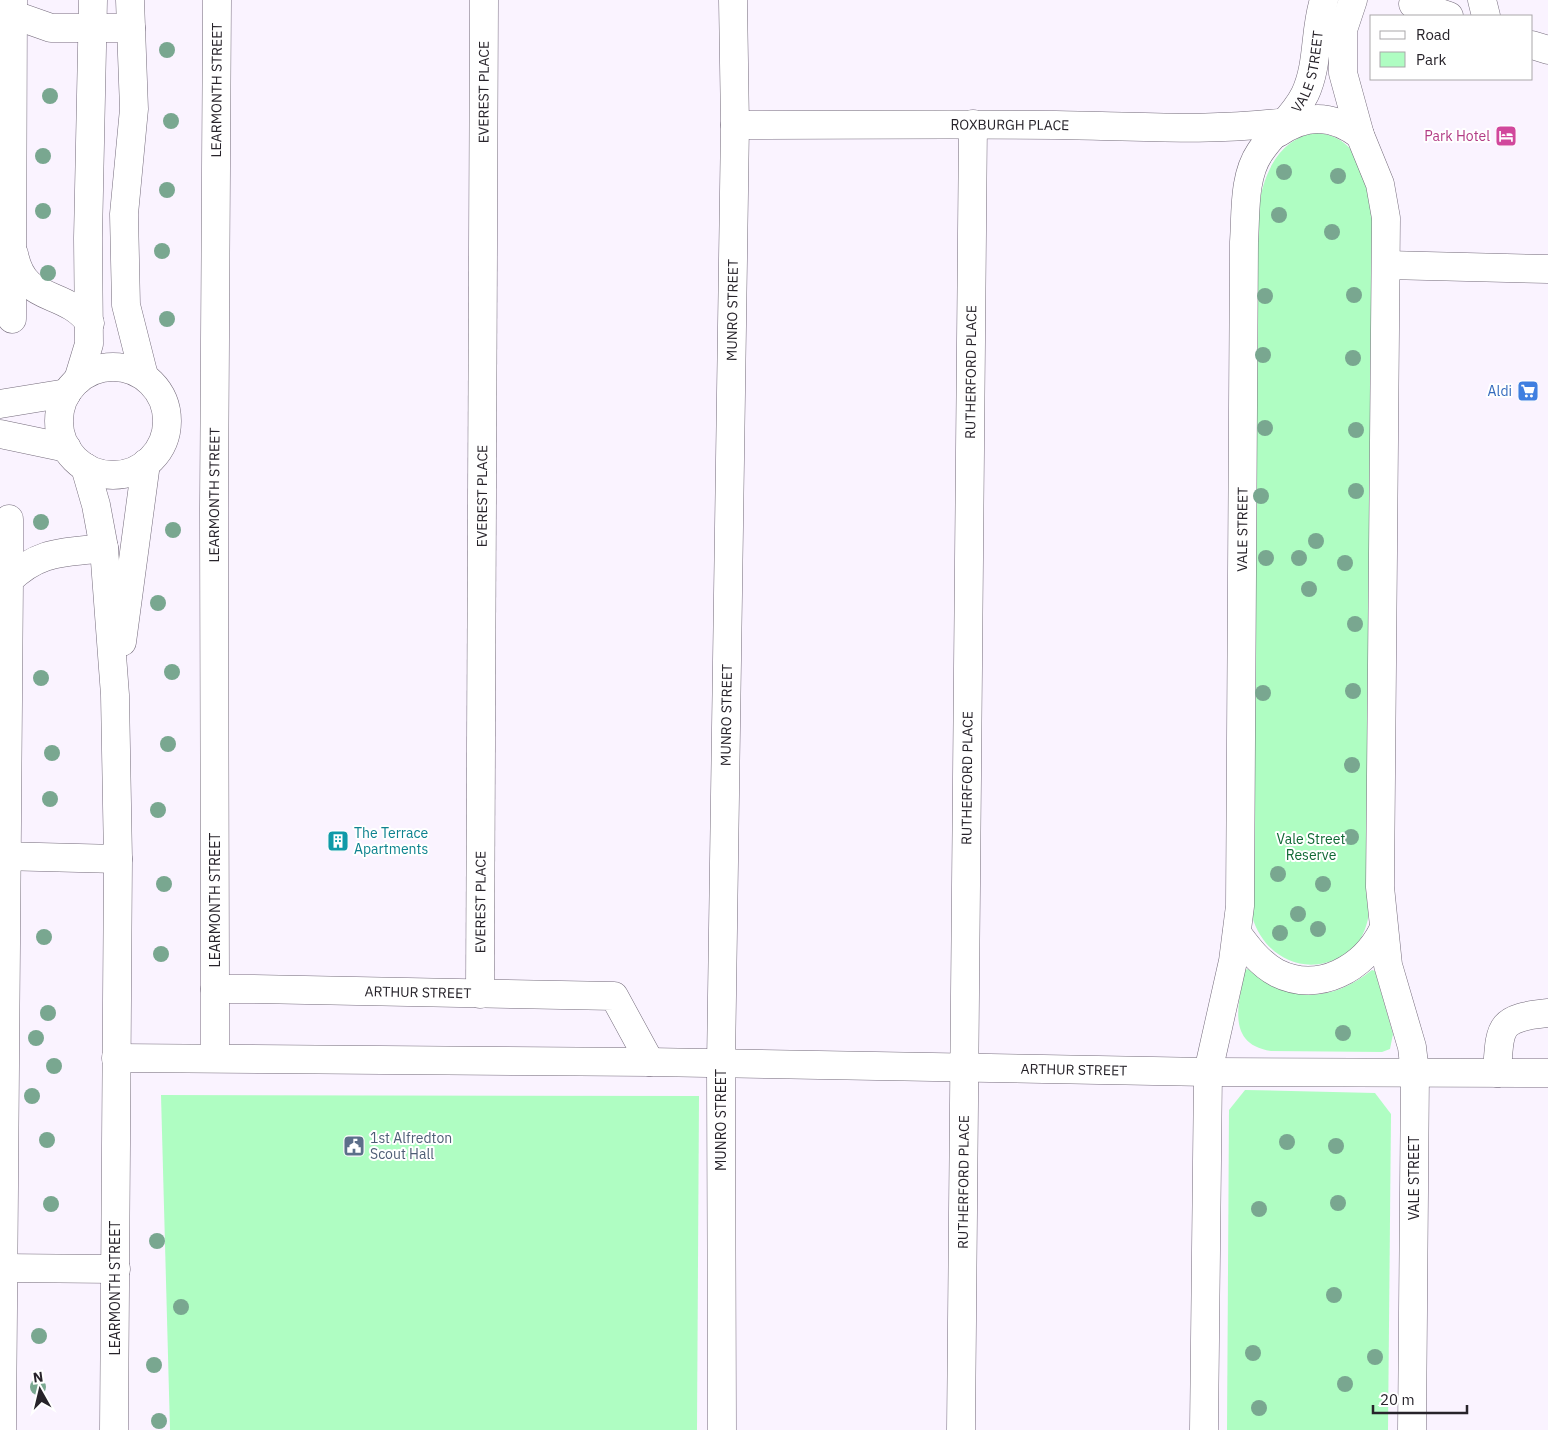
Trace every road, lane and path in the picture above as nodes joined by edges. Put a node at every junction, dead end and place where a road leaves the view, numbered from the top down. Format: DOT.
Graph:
graph roads {
  1 [pos="93,0"];
  2 [pos="130,0"];
  3 [pos="217,0"];
  4 [pos="484,0"];
  5 [pos="733,0"];
  6 [pos="1324,0"];
  7 [pos="1353,0"];
  8 [pos="1482,0"];
  9 [pos="1413,4"];
  10 [pos="9,8"];
  11 [pos="1446,15"];
  12 [pos="1486,15"];
  13 [pos="92,28"];
  14 [pos="131,28"];
  15 [pos="1533,44"];
  16 [pos="1548,50"];
  17 [pos="973,124"];
  18 [pos="735,125"];
  19 [pos="1281,128"];
  20 [pos="1360,135"];
  21 [pos="12,242"];
  22 [pos="1387,265"];
  23 [pos="1548,269"];
  24 [pos="12,319"];
  25 [pos="90,322"];
  26 [pos="144,376"];
  27 [pos="72,386"];
  28 [pos="0,404"];
  29 [pos="0,434"];
  30 [pos="76,458"];
  31 [pos="146,463"];
  32 [pos="10,519"];
  33 [pos="104,548"];
  34 [pos="9,580"];
  35 [pos="116,695"];
  36 [pos="3,856"];
  37 [pos="118,859"];
  38 [pos="1383,930"];
  39 [pos="1237,932"];
  40 [pos="215,989"];
  41 [pos="480,994"];
  42 [pos="1548,1013"];
  43 [pos="116,1058"];
  44 [pos="215,1058"];
  45 [pos="650,1062"];
  46 [pos="721,1063"];
  47 [pos="965,1068"];
  48 [pos="1208,1072"];
  49 [pos="1415,1072"];
  50 [pos="1497,1073"];
  51 [pos="1548,1074"];
  52 [pos="2,1268"];
  53 [pos="116,1269"];
  54 [pos="2,1430"];
  55 [pos="114,1430"];
  56 [pos="722,1430"];
  57 [pos="961,1430"];
  58 [pos="1204,1430"];
  59 [pos="1412,1430"];
  1 -- 13 [label="street"];
  2 -- 14 [label="street"];
  3 -- 40 [label="street, LEARMONTH STREET"];
  4 -- 41 [label="street, EVEREST PLACE"];
  5 -- 18 [label="street, MUNRO STREET"];
  6 -- 19 [label="street, VALE STREET"];
  7 -- 20 [label="street, VALE STREET"];
  8 -- 12 [label="street"];
  9 -- 11 [label="street"];
  10 -- 13 [label="street"];
  10 -- 21 [label="street"];
  13 -- 14 [label="street"];
  13 -- 25 [label="street"];
  14 -- 26 [label="street"];
  15 -- 16 [label="street"];
  17 -- 18 [label="street, ROXBURGH PLACE"];
  17 -- 19 [label="street, ROXBURGH PLACE"];
  17 -- 47 [label="street, RUTHERFORD PLACE"];
  18 -- 46 [label="street, MUNRO STREET"];
  19 -- 20 [label="street, VALE STREET"];
  19 -- 39 [label="street, VALE STREET"];
  20 -- 22 [label="street, VALE STREET"];
  21 -- 24 [label="street"];
  21 -- 25 [label="street"];
  22 -- 23 [label="street"];
  22 -- 38 [label="street, VALE STREET"];
  25 -- 27 [label="street"];
  26 -- 27 [label="street"];
  26 -- 31 [label="street"];
  27 -- 28 [label="street"];
  27 -- 30 [label="street"];
  29 -- 30 [label="street"];
  30 -- 31 [label="street"];
  30 -- 33 [label="street, LEARMONTH STREET"];
  31 -- 35 [label="street, LEARMONTH STREET"];
  32 -- 34 [label="street"];
  33 -- 34 [label="street"];
  33 -- 35 [label="street, LEARMONTH STREET"];
  34 -- 36 [label="street"];
  35 -- 37 [label="street, LEARMONTH STREET"];
  36 -- 37 [label="street"];
  36 -- 52 [label="street"];
  37 -- 43 [label="street, LEARMONTH STREET"];
  38 -- 39 [label="street"];
  38 -- 49 [label="street, VALE STREET"];
  39 -- 48 [label="street, VALE STREET"];
  40 -- 41 [label="street, ARTHUR STREET"];
  40 -- 44 [label="street"];
  41 -- 45 [label="street, ARTHUR STREET"];
  42 -- 50 [label="street"];
  43 -- 44 [label="street, ARTHUR STREET"];
  43 -- 53 [label="street, LEARMONTH STREET"];
  44 -- 45 [label="street, ARTHUR STREET"];
  45 -- 46 [label="street, ARTHUR STREET"];
  46 -- 47 [label="street, ARTHUR STREET"];
  46 -- 56 [label="street, MUNRO STREET"];
  47 -- 48 [label="street, ARTHUR STREET"];
  47 -- 57 [label="street, RUTHERFORD PLACE"];
  48 -- 49 [label="street, ARTHUR STREET"];
  48 -- 58 [label="street, VALE STREET"];
  49 -- 50 [label="street, ARTHUR STREET"];
  49 -- 59 [label="street, VALE STREET"];
  50 -- 51 [label="street, ARTHUR STREET"];
  52 -- 53 [label="street"];
  52 -- 54 [label="street"];
  53 -- 55 [label="street, LEARMONTH STREET"];
}
